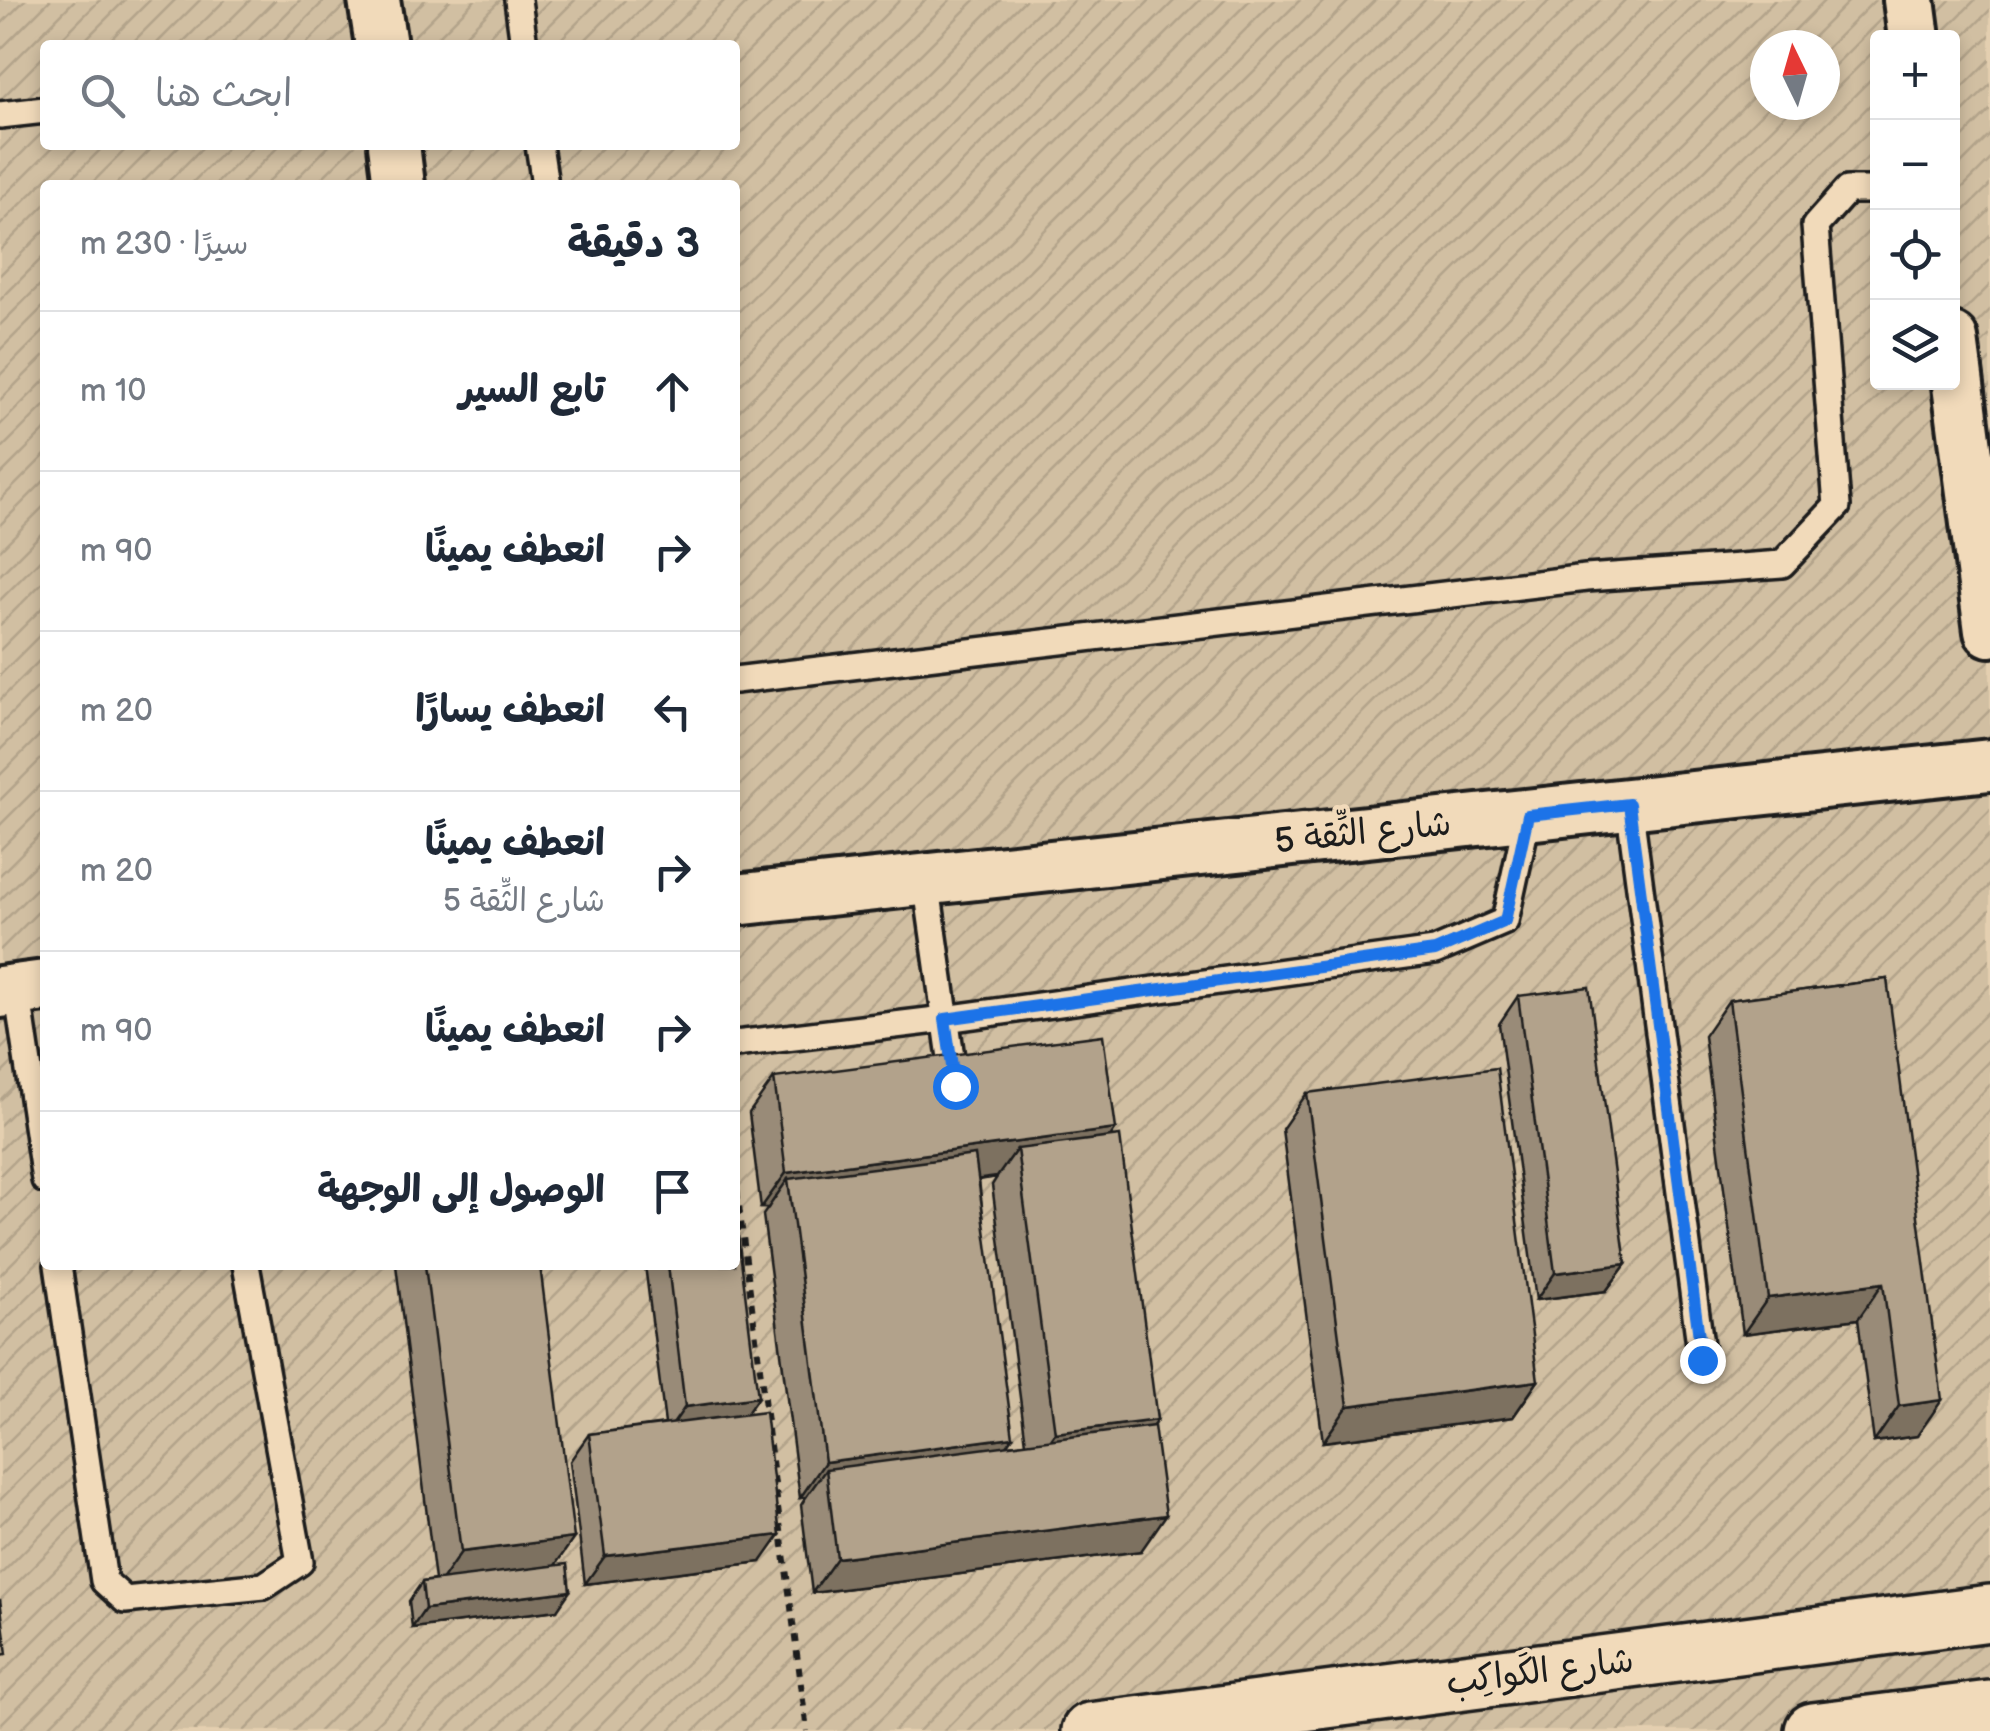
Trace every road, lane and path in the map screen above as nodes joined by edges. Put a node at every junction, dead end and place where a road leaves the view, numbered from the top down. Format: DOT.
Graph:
graph roads {
  1 [pos="374,0"];
  2 [pos="518,0"];
  3 [pos="1909,0"];
  4 [pos="1913,30"];
  5 [pos="380,40"];
  6 [pos="523,40"];
  7 [pos="40,111"];
  8 [pos="0,115"];
  9 [pos="395,150"];
  10 [pos="540,150"];
  11 [pos="399,180"];
  12 [pos="544,180"];
  13 [pos="1870,190"];
  14 [pos="1959,390"];
  15 [pos="1990,631"];
  16 [pos="740,679"];
  17 [pos="1990,765"];
  18 [pos="1629,804"];
  19 [pos="1528,815"];
  20 [pos="926,880"];
  21 [pos="740,899"];
  22 [pos="21,989"];
  23 [pos="945,1019"];
  24 [pos="740,1043"];
  25 [pos="955,1086"];
  26 [pos="40,1140"];
  27 [pos="740,1214"];
  28 [pos="59,1270"];
  29 [pos="247,1270"];
  30 [pos="1702,1360"];
  31 [pos="1990,1613"];
  32 [pos="1990,1709"];
  33 [pos="807,1731"];
  34 [pos="1090,1731"];
  35 [pos="1813,1731"];
  1 -- 5 [label="street"];
  2 -- 6 [label="lane"];
  3 -- 4 [label="street"];
  7 -- 8 [label="lane"];
  9 -- 11 [label="street"];
  10 -- 12 [label="lane"];
  13 -- 16 [label="lane"];
  14 -- 15 [label="street"];
  17 -- 18 [label="street, شارع الثِّقة 5"];
  18 -- 19 [label="street, شارع الثِّقة 5"];
  18 -- 30 [label="lane"];
  19 -- 20 [label="street, شارع الثِّقة 5"];
  19 -- 23 [label="lane"];
  20 -- 21 [label="street, شارع الثِّقة 5"];
  20 -- 23 [label="lane"];
  22 -- 26 [label="lane"];
  23 -- 24 [label="lane"];
  23 -- 25 [label="lane"];
  27 -- 33 [label="path"];
  28 -- 29 [label="lane"];
  31 -- 34 [label="street, شارع الكَواكِب"];
  32 -- 35 [label="street"];
}
